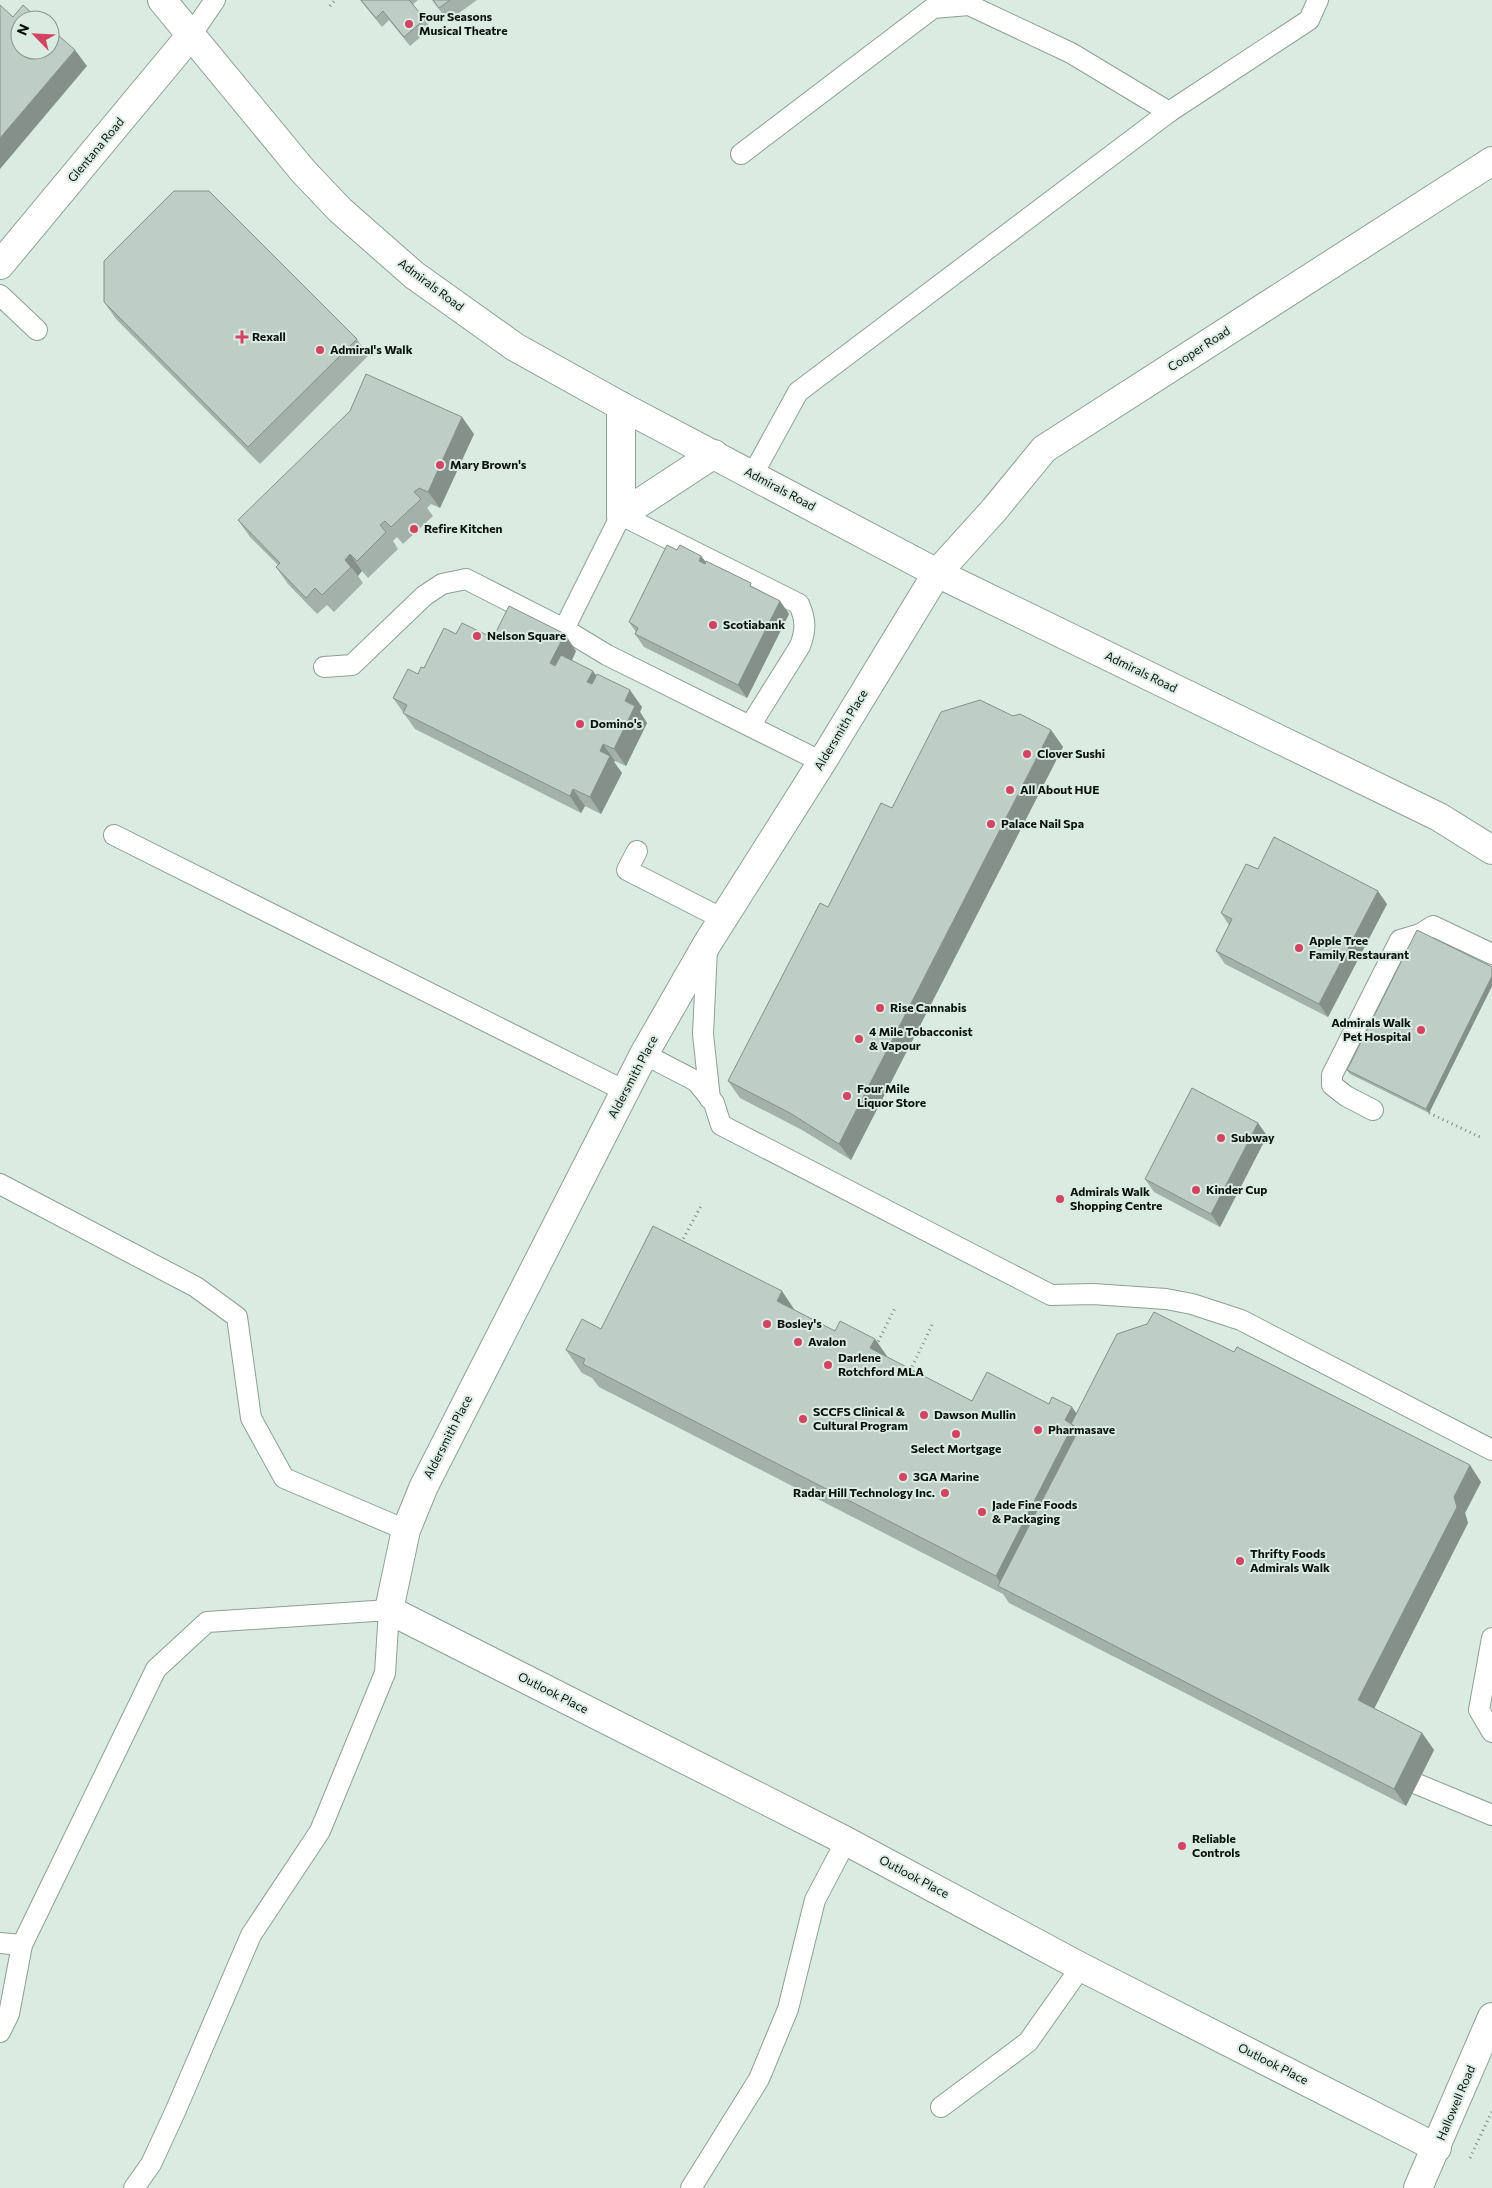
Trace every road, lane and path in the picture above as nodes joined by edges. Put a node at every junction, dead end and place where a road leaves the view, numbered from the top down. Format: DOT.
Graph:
graph roads {
  1 [pos="162,0"];
  2 [pos="215,0"];
  3 [pos="335,0"];
  4 [pos="1318,0"];
  5 [pos="330,6"];
  6 [pos="191,35"];
  7 [pos="1169,112"];
  8 [pos="742,154"];
  9 [pos="1492,161"];
  10 [pos="0,265"];
  11 [pos="0,295"];
  12 [pos="37,330"];
  13 [pos="620,406"];
  14 [pos="714,454"];
  15 [pos="753,474"];
  16 [pos="621,515"];
  17 [pos="937,572"];
  18 [pos="564,629"];
  19 [pos="324,667"];
  20 [pos="750,726"];
  21 [pos="822,762"];
  22 [pos="114,835"];
  23 [pos="1492,850"];
  24 [pos="637,851"];
  25 [pos="723,919"];
  26 [pos="707,944"];
  27 [pos="1492,954"];
  28 [pos="644,1054"];
  29 [pos="625,1091"];
  30 [pos="710,1099"];
  31 [pos="1373,1110"];
  32 [pos="1429,1113"];
  33 [pos="1480,1137"];
  34 [pos="0,1184"];
  35 [pos="702,1204"];
  36 [pos="678,1249"];
  37 [pos="896,1306"];
  38 [pos="932,1325"];
  39 [pos="874,1349"];
  40 [pos="907,1376"];
  41 [pos="1492,1450"];
  42 [pos="406,1530"];
  43 [pos="389,1610"];
  44 [pos="1492,1638"];
  45 [pos="1492,1732"];
  46 [pos="1417,1784"];
  47 [pos="1492,1815"];
  48 [pos="846,1841"];
  49 [pos="0,1943"];
  50 [pos="22,1945"];
  51 [pos="1081,1967"];
  52 [pos="1492,2017"];
  53 [pos="0,2032"];
  54 [pos="941,2107"];
  55 [pos="1492,2111"];
  56 [pos="1437,2148"];
  57 [pos="1468,2162"];
  58 [pos="134,2188"];
  59 [pos="691,2188"];
  60 [pos="1418,2188"];
  1 -- 6 [label="street, Admirals Road"];
  2 -- 6 [label="lane"];
  3 -- 5 [label="path"];
  4 -- 7 [label="lane"];
  6 -- 10 [label="street, Glentana Road"];
  6 -- 13 [label="street, Admirals Road"];
  7 -- 8 [label="lane"];
  7 -- 15 [label="lane"];
  9 -- 17 [label="street, Cooper Road"];
  11 -- 12 [label="lane"];
  13 -- 14 [label="street, Admirals Road"];
  13 -- 16 [label="street"];
  14 -- 15 [label="street, Admirals Road"];
  14 -- 16 [label="street"];
  15 -- 17 [label="street, Admirals Road"];
  16 -- 18 [label="lane"];
  16 -- 20 [label="lane"];
  17 -- 21 [label="street, Aldersmith Place"];
  17 -- 23 [label="street, Admirals Road"];
  18 -- 19 [label="lane"];
  18 -- 20 [label="lane"];
  20 -- 21 [label="lane"];
  21 -- 25 [label="street, Aldersmith Place"];
  22 -- 29 [label="lane"];
  24 -- 25 [label="lane"];
  25 -- 26 [label="street, Aldersmith Place"];
  26 -- 28 [label="street, Aldersmith Place"];
  26 -- 30 [label="lane"];
  27 -- 31 [label="lane"];
  28 -- 29 [label="street, Aldersmith Place"];
  28 -- 30 [label="lane"];
  29 -- 42 [label="street, Aldersmith Place"];
  30 -- 41 [label="lane"];
  32 -- 33 [label="path"];
  34 -- 42 [label="lane"];
  35 -- 36 [label="path"];
  37 -- 39 [label="path"];
  38 -- 40 [label="path"];
  42 -- 43 [label="street, Aldersmith Place"];
  43 -- 48 [label="street, Outlook Place"];
  43 -- 50 [label="lane"];
  43 -- 58 [label="lane"];
  44 -- 45 [label="lane"];
  46 -- 47 [label="lane"];
  48 -- 51 [label="street, Outlook Place"];
  48 -- 59 [label="lane"];
  49 -- 50 [label="lane"];
  50 -- 53 [label="lane"];
  51 -- 54 [label="lane"];
  51 -- 56 [label="street, Outlook Place"];
  52 -- 56 [label="street, Hallowell Road"];
  55 -- 57 [label="path"];
  56 -- 60 [label="street, Hallowell Road"];
}
